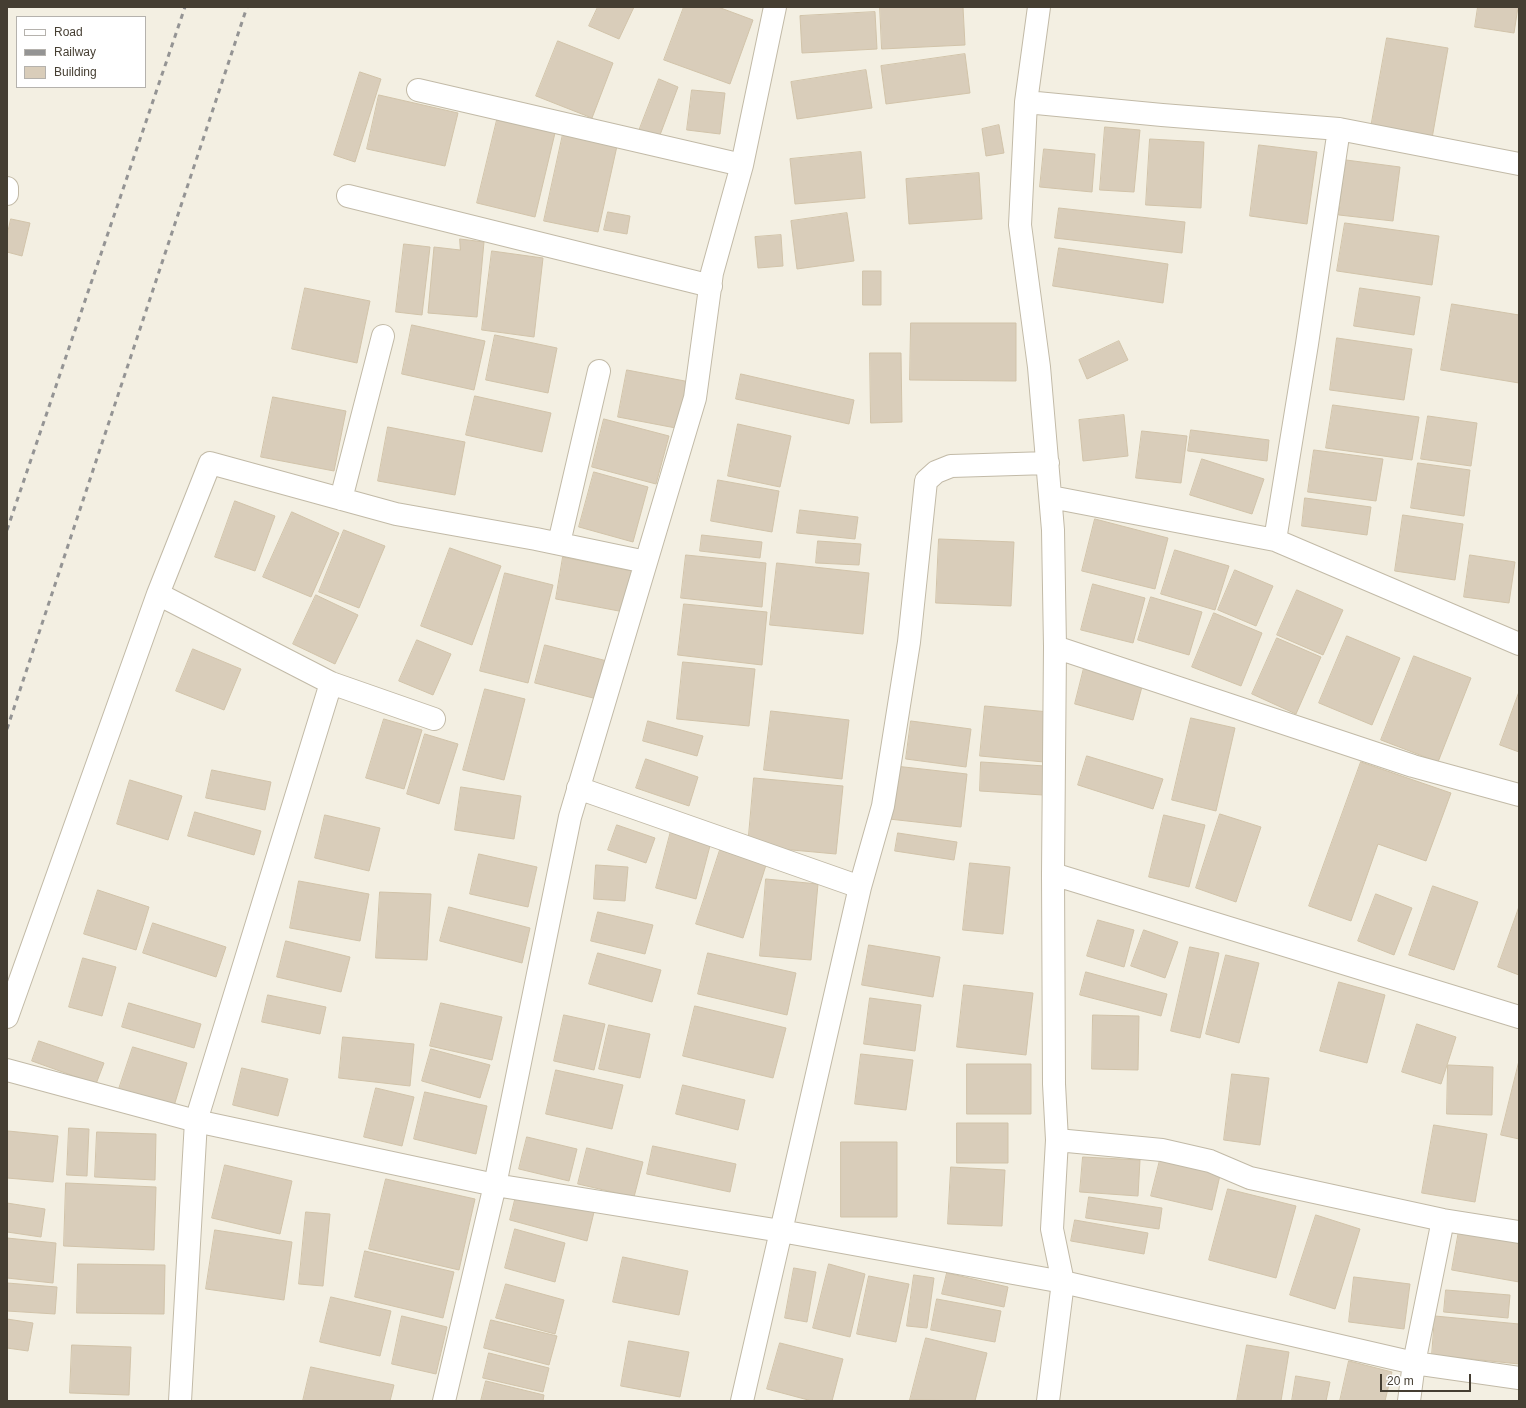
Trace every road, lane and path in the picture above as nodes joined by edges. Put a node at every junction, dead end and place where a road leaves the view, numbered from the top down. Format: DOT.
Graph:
graph roads {
  1 [pos="775,7"];
  2 [pos="1039,7"];
  3 [pos="418,90"];
  4 [pos="1026,102"];
  5 [pos="1339,129"];
  6 [pos="1519,164"];
  7 [pos="742,165"];
  8 [pos="7,188"];
  9 [pos="7,194"];
  10 [pos="348,196"];
  11 [pos="710,286"];
  12 [pos="383,336"];
  13 [pos="599,371"];
  14 [pos="1048,463"];
  15 [pos="1051,497"];
  16 [pos="341,499"];
  17 [pos="1275,540"];
  18 [pos="559,543"];
  19 [pos="646,562"];
  20 [pos="158,594"];
  21 [pos="1519,644"];
  22 [pos="1055,647"];
  23 [pos="331,683"];
  24 [pos="434,719"];
  25 [pos="578,788"];
  26 [pos="1519,795"];
  27 [pos="1053,874"];
  28 [pos="860,887"];
  29 [pos="7,1017"];
  30 [pos="1519,1017"];
  31 [pos="7,1070"];
  32 [pos="196,1121"];
  33 [pos="1057,1140"];
  34 [pos="495,1185"];
  35 [pos="1443,1220"];
  36 [pos="781,1231"];
  37 [pos="1519,1232"];
  38 [pos="1063,1282"];
  39 [pos="1414,1363"];
  40 [pos="1519,1378"];
  41 [pos="180,1401"];
  42 [pos="444,1401"];
  43 [pos="742,1401"];
  44 [pos="1048,1401"];
  45 [pos="1409,1401"];
  1 -- 7 [label="street"];
  2 -- 4 [label="street"];
  3 -- 7 [label="street"];
  4 -- 5 [label="street"];
  4 -- 14 [label="street"];
  5 -- 6 [label="street"];
  5 -- 17 [label="street"];
  7 -- 11 [label="street"];
  8 -- 9 [label="street"];
  10 -- 11 [label="street"];
  11 -- 19 [label="street"];
  12 -- 16 [label="street"];
  13 -- 18 [label="street"];
  14 -- 15 [label="street"];
  14 -- 28 [label="street"];
  15 -- 17 [label="street"];
  15 -- 22 [label="street"];
  16 -- 18 [label="street"];
  16 -- 20 [label="street"];
  17 -- 21 [label="street"];
  18 -- 19 [label="street"];
  19 -- 25 [label="street"];
  20 -- 23 [label="street"];
  20 -- 29 [label="street"];
  22 -- 26 [label="street"];
  22 -- 27 [label="street"];
  23 -- 24 [label="street"];
  23 -- 32 [label="street"];
  25 -- 28 [label="street"];
  25 -- 34 [label="street"];
  27 -- 30 [label="street"];
  27 -- 33 [label="street"];
  28 -- 36 [label="street"];
  31 -- 32 [label="street"];
  32 -- 34 [label="street"];
  32 -- 41 [label="street"];
  33 -- 35 [label="street"];
  33 -- 38 [label="street"];
  34 -- 36 [label="street"];
  34 -- 42 [label="street"];
  35 -- 37 [label="street"];
  35 -- 39 [label="street"];
  36 -- 38 [label="street"];
  36 -- 43 [label="street"];
  38 -- 39 [label="street"];
  38 -- 44 [label="street"];
  39 -- 40 [label="street"];
  39 -- 45 [label="street"];
}
